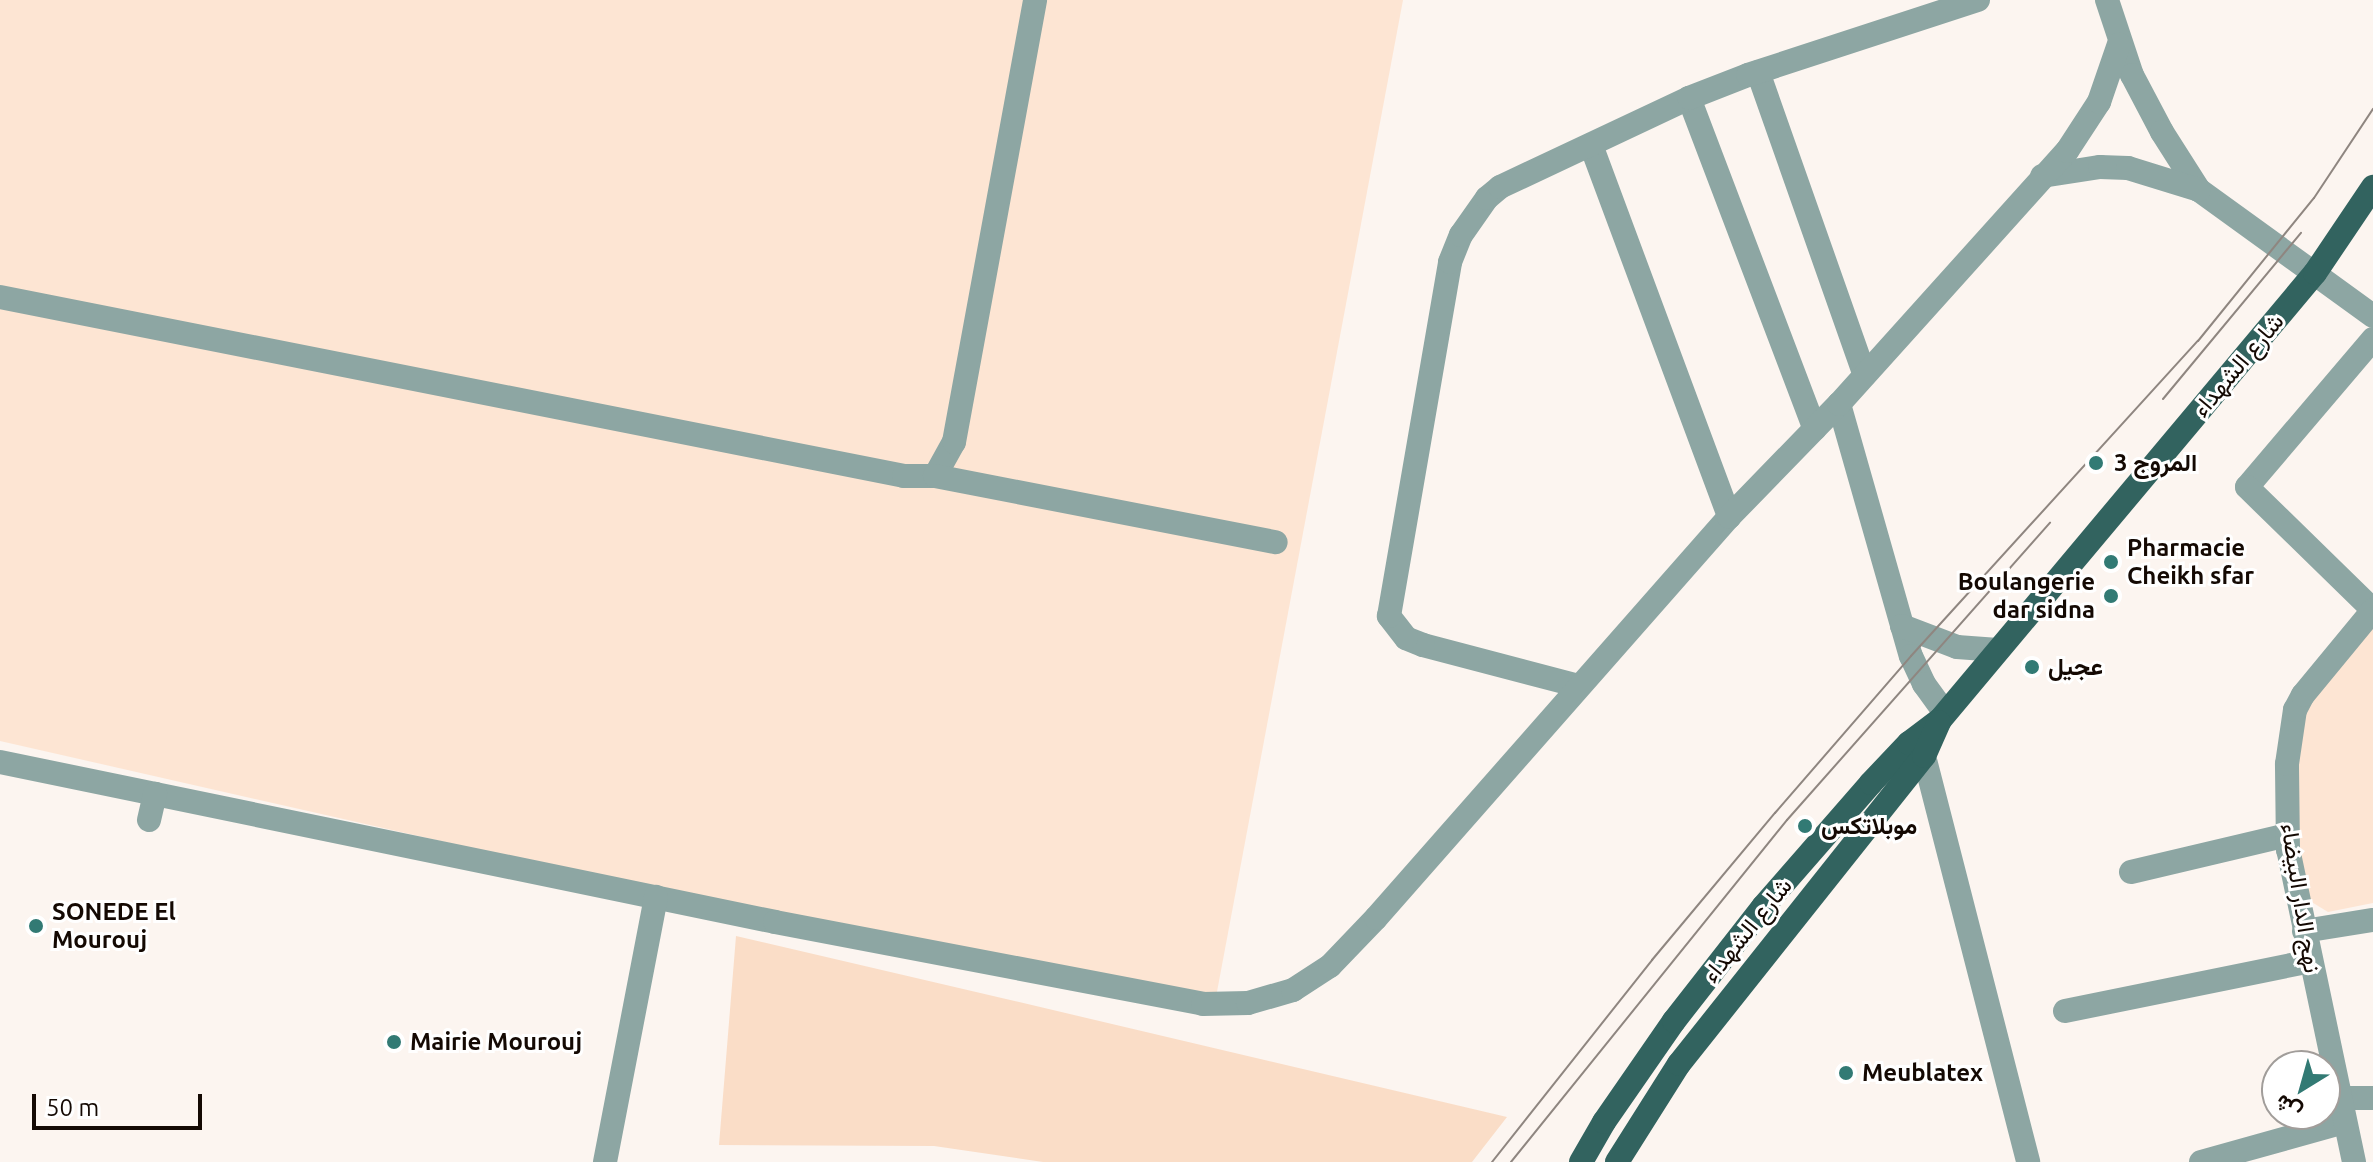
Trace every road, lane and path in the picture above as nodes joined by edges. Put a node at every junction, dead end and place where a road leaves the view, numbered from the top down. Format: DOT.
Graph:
graph roads {
  1 [pos="1035,0"];
  2 [pos="1978,0"];
  3 [pos="2107,0"];
  4 [pos="2119,44"];
  5 [pos="1758,72"];
  6 [pos="1689,98"];
  7 [pos="1591,145"];
  8 [pos="2042,176"];
  9 [pos="2373,187"];
  10 [pos="2199,190"];
  11 [pos="2315,273"];
  12 [pos="0,297"];
  13 [pos="2373,316"];
  14 [pos="2373,339"];
  15 [pos="1865,375"];
  16 [pos="1839,404"];
  17 [pos="1815,429"];
  18 [pos="935,476"];
  19 [pos="1729,517"];
  20 [pos="1276,542"];
  21 [pos="2373,610"];
  22 [pos="1902,626"];
  23 [pos="1998,650"];
  24 [pos="1579,686"];
  25 [pos="1942,717"];
  26 [pos="1917,750"];
  27 [pos="0,762"];
  28 [pos="155,794"];
  29 [pos="149,820"];
  30 [pos="2288,835"];
  31 [pos="2131,872"];
  32 [pos="656,897"];
  33 [pos="2373,920"];
  34 [pos="2304,931"];
  35 [pos="2310,961"];
  36 [pos="2065,1011"];
  37 [pos="2329,1050"];
  38 [pos="2373,1098"];
  39 [pos="2341,1110"];
  40 [pos="2287,1130"];
  41 [pos="605,1162"];
  42 [pos="1581,1162"];
  43 [pos="1617,1162"];
  44 [pos="2028,1162"];
  45 [pos="2201,1162"];
  46 [pos="2354,1162"];
  1 -- 18 [label="street"];
  2 -- 5 [label="street"];
  3 -- 4 [label="street"];
  4 -- 8 [label="street"];
  4 -- 10 [label="street"];
  5 -- 6 [label="street"];
  5 -- 15 [label="street"];
  6 -- 7 [label="street"];
  6 -- 17 [label="street"];
  7 -- 19 [label="street"];
  7 -- 24 [label="street"];
  8 -- 10 [label="street"];
  8 -- 15 [label="street"];
  9 -- 11 [label="main road, شارع الشهداء"];
  10 -- 11 [label="street"];
  11 -- 13 [label="street"];
  11 -- 23 [label="main road, شارع الشهداء"];
  12 -- 18 [label="street"];
  14 -- 21 [label="street"];
  15 -- 16 [label="street"];
  16 -- 17 [label="street"];
  16 -- 22 [label="street"];
  17 -- 19 [label="street"];
  18 -- 20 [label="street"];
  19 -- 24 [label="street"];
  21 -- 30 [label="street, نهج الدار البيضاء"];
  22 -- 23 [label="street"];
  22 -- 25 [label="street"];
  23 -- 25 [label="main road, شارع الشهداء"];
  24 -- 32 [label="street"];
  25 -- 26 [label="main road, شارع الشهداء"];
  26 -- 42 [label="main road, شارع الشهداء"];
  26 -- 43 [label="main road, شارع الشهداء"];
  26 -- 44 [label="street"];
  27 -- 28 [label="street"];
  28 -- 29 [label="street"];
  28 -- 32 [label="street"];
  30 -- 31 [label="street"];
  30 -- 34 [label="street, نهج الدار البيضاء"];
  32 -- 41 [label="street"];
  33 -- 34 [label="street"];
  34 -- 35 [label="street, نهج الدار البيضاء"];
  35 -- 36 [label="street"];
  35 -- 37 [label="street, نهج الدار البيضاء"];
  38 -- 39 [label="street"];
  39 -- 46 [label="street, نهج الدار البيضاء"];
  40 -- 45 [label="street"];
}
